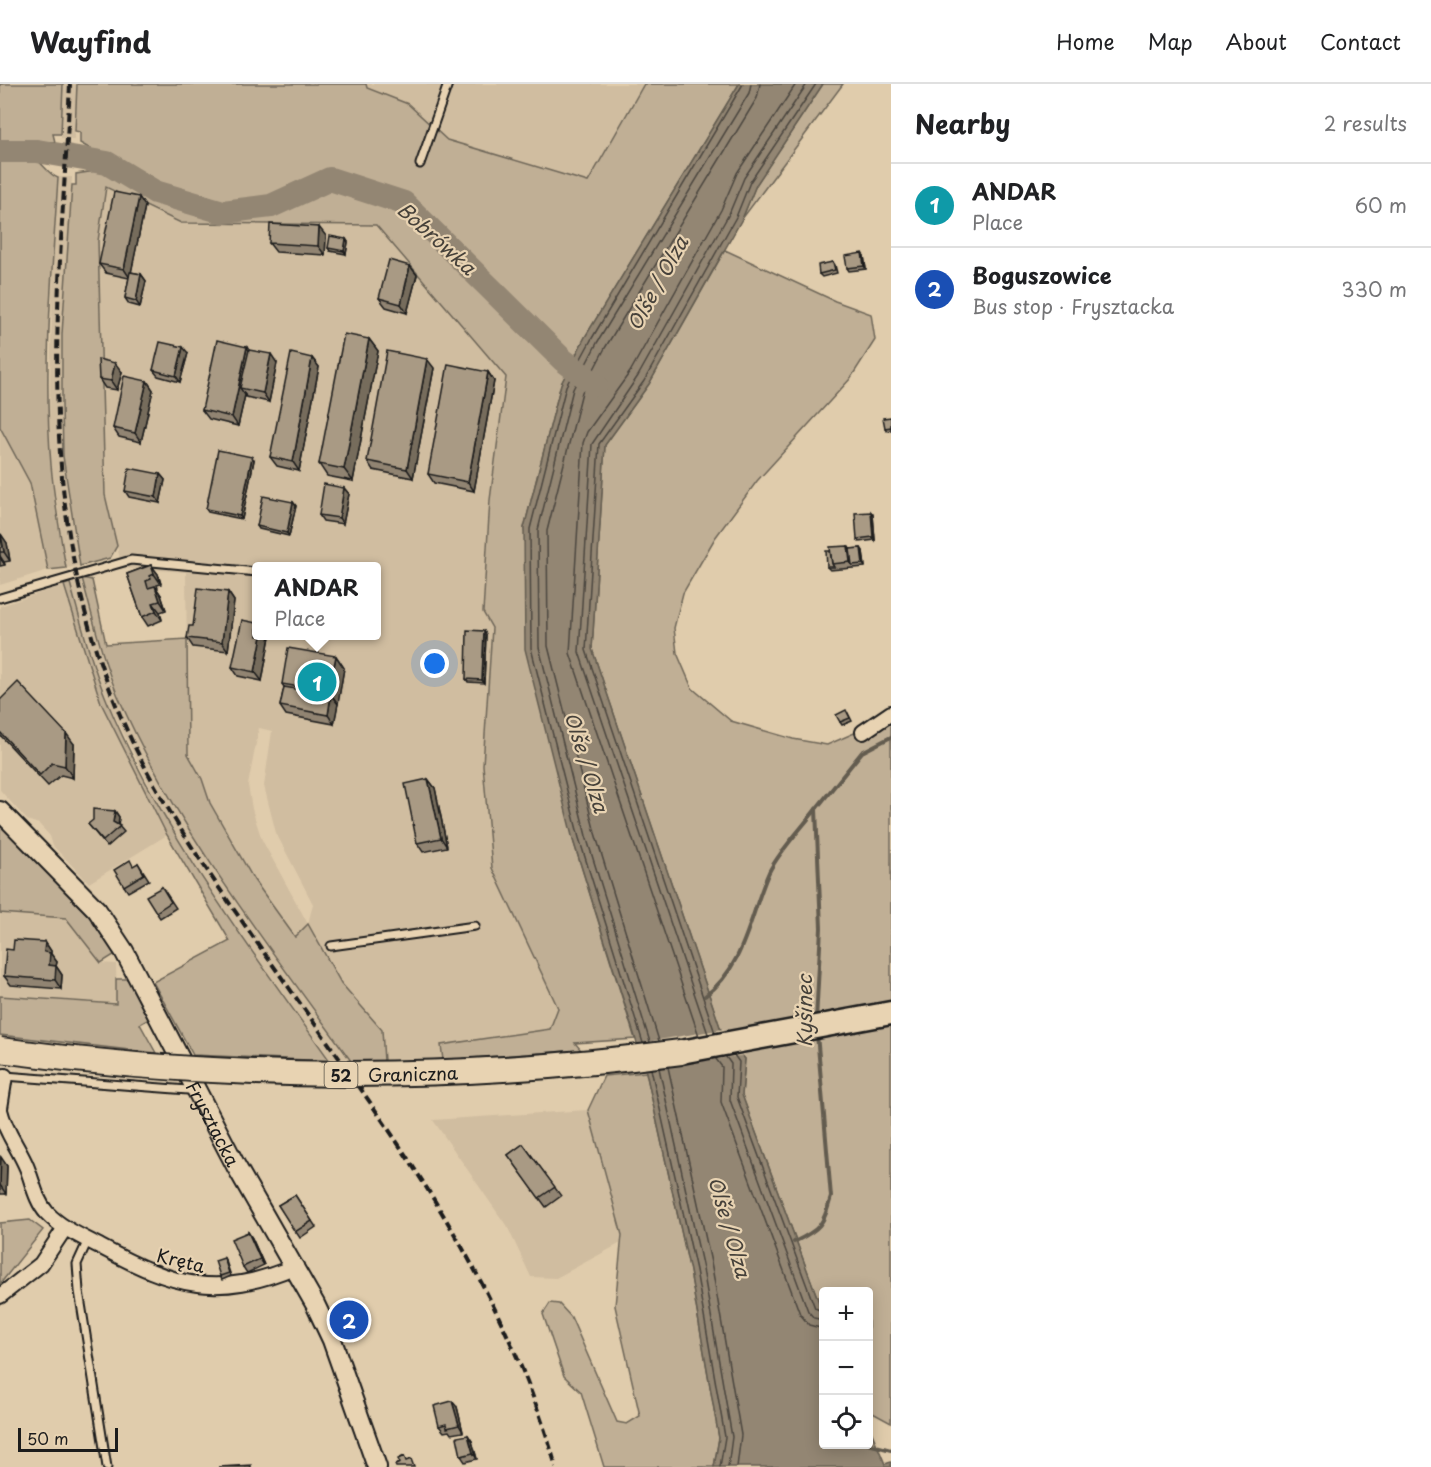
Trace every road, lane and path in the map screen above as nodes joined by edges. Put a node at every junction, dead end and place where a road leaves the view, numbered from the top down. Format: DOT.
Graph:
graph roads {
  1 [pos="448,84"];
  2 [pos="420,164"];
  3 [pos="252,572"];
  4 [pos="0,598"];
  5 [pos="891,713"];
  6 [pos="863,732"];
  7 [pos="0,811"];
  8 [pos="475,927"];
  9 [pos="331,946"];
  10 [pos="891,1012"];
  11 [pos="0,1050"];
  12 [pos="681,1052"];
  13 [pos="2,1074"];
  14 [pos="194,1087"];
  15 [pos="0,1109"];
  16 [pos="65,1228"];
  17 [pos="88,1240"];
  18 [pos="296,1266"];
  19 [pos="0,1296"];
  20 [pos="107,1467"];
  21 [pos="377,1467"];
  1 -- 2 [label="lane"];
  3 -- 4 [label="lane"];
  5 -- 6 [label="street"];
  7 -- 14 [label="street, Frysztacka"];
  8 -- 9 [label="lane"];
  10 -- 12 [label="main road"];
  11 -- 12 [label="highway, Graniczna / 52, bridge"];
  13 -- 14 [label="lane"];
  13 -- 15 [label="street, Kręta"];
  14 -- 18 [label="street, Frysztacka"];
  15 -- 16 [label="street, Kręta"];
  16 -- 17 [label="street, Kręta"];
  16 -- 19 [label="street"];
  17 -- 18 [label="street, Kręta"];
  17 -- 20 [label="lane"];
  18 -- 21 [label="street, Frysztacka"];
}
